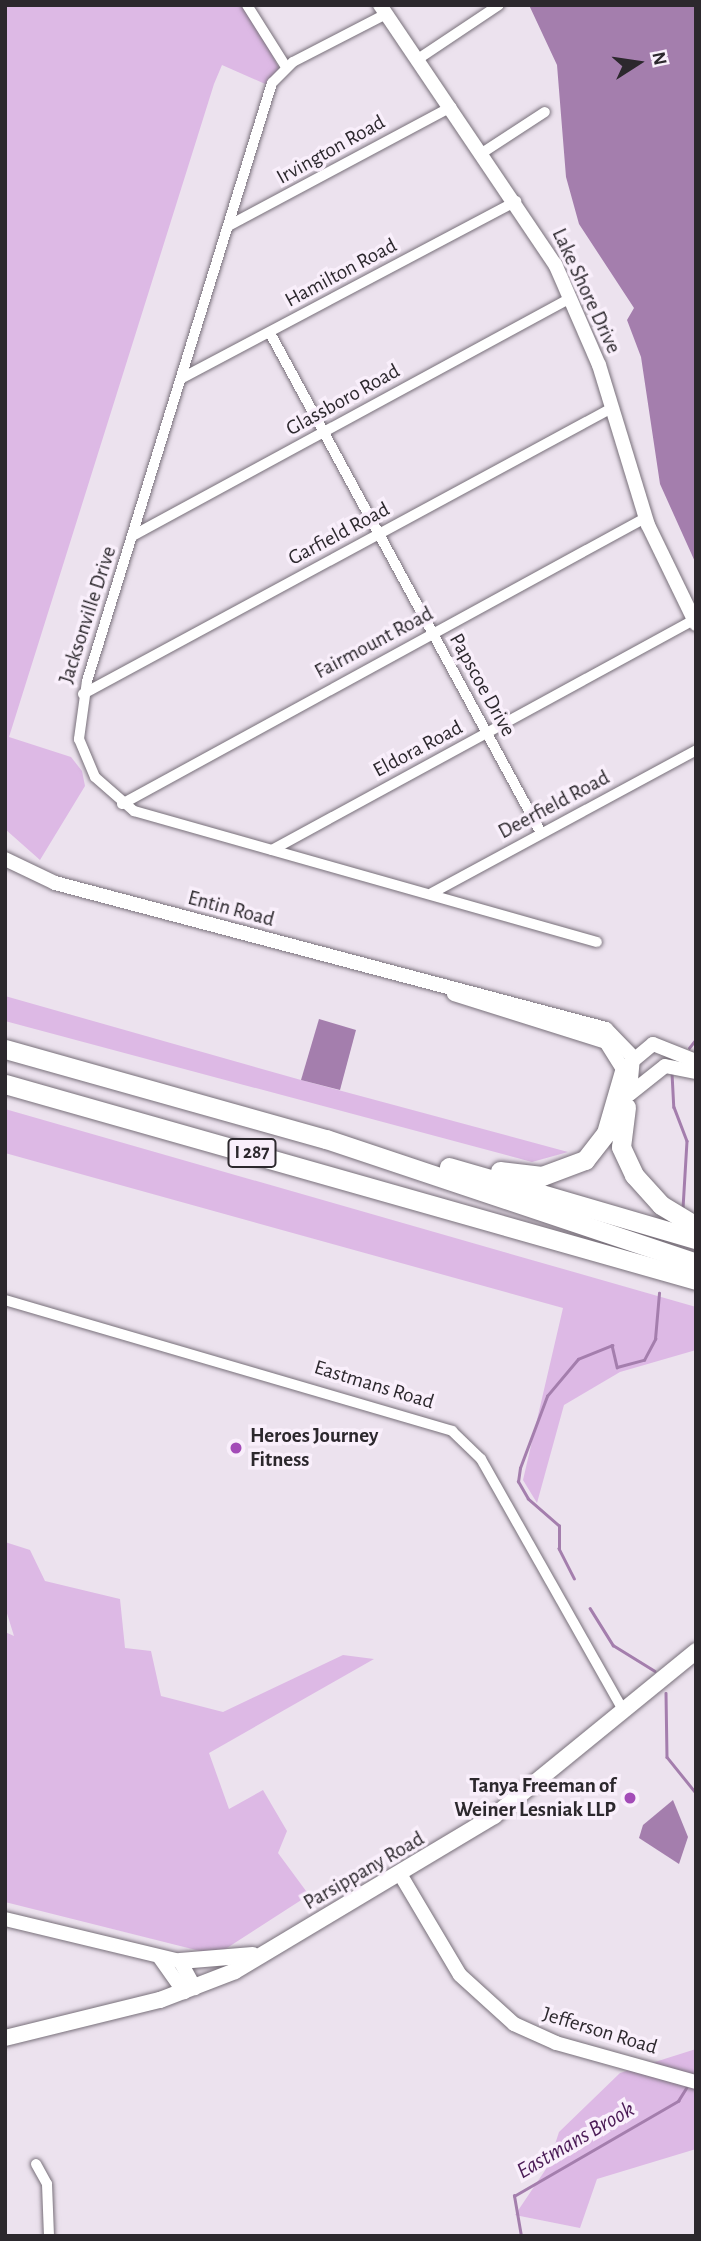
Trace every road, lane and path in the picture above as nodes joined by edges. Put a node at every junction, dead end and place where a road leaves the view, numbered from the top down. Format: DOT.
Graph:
graph roads {
  1 [pos="247,5"];
  2 [pos="499,5"];
  3 [pos="383,10"];
  4 [pos="418,59"];
  5 [pos="286,67"];
  6 [pos="451,107"];
  7 [pos="545,112"];
  8 [pos="482,153"];
  9 [pos="516,201"];
  10 [pos="230,225"];
  11 [pos="571,298"];
  12 [pos="270,333"];
  13 [pos="184,377"];
  14 [pos="612,408"];
  15 [pos="323,433"];
  16 [pos="645,518"];
  17 [pos="134,535"];
  18 [pos="378,535"];
  19 [pos="694,622"];
  20 [pos="433,634"];
  21 [pos="83,694"];
  22 [pos="487,734"];
  23 [pos="696,750"];
  24 [pos="122,804"];
  25 [pos="541,833"];
  26 [pos="272,850"];
  27 [pos="5,859"];
  28 [pos="432,894"];
  29 [pos="597,942"];
  30 [pos="5,1049"];
  31 [pos="696,1061"];
  32 [pos="629,1064"];
  33 [pos="696,1072"];
  34 [pos="5,1084"];
  35 [pos="630,1094"];
  36 [pos="326,1139"];
  37 [pos="445,1166"];
  38 [pos="696,1226"];
  39 [pos="696,1239"];
  40 [pos="696,1263"];
  41 [pos="696,1282"];
  42 [pos="5,1300"];
  43 [pos="696,1651"];
  44 [pos="624,1712"];
  45 [pos="400,1874"];
  46 [pos="5,1919"];
  47 [pos="276,1947"];
  48 [pos="159,1956"];
  49 [pos="180,1961"];
  50 [pos="190,1990"];
  51 [pos="5,2038"];
  52 [pos="696,2082"];
  53 [pos="36,2164"];
  54 [pos="49,2236"];
  1 -- 5 [label="street"];
  2 -- 4 [label="street"];
  3 -- 4 [label="street, Lake Shore Drive"];
  3 -- 5 [label="street"];
  4 -- 6 [label="street, Lake Shore Drive"];
  5 -- 10 [label="street, Jacksonville Drive"];
  6 -- 8 [label="street, Lake Shore Drive"];
  6 -- 10 [label="street, Irvington Road"];
  7 -- 8 [label="street"];
  8 -- 9 [label="street, Lake Shore Drive"];
  9 -- 11 [label="street, Lake Shore Drive"];
  9 -- 12 [label="street, Hamilton Road"];
  10 -- 13 [label="street, Jacksonville Drive"];
  11 -- 14 [label="street, Lake Shore Drive"];
  11 -- 15 [label="street, Glassboro Road"];
  12 -- 13 [label="street, Hamilton Road"];
  12 -- 15 [label="street, Papscoe Drive"];
  13 -- 17 [label="street, Jacksonville Drive"];
  14 -- 16 [label="street, Lake Shore Drive"];
  14 -- 18 [label="street, Garfield Road"];
  15 -- 17 [label="street, Glassboro Road"];
  15 -- 18 [label="street, Papscoe Drive"];
  16 -- 19 [label="street, Lake Shore Drive"];
  16 -- 20 [label="street, Fairmount Road"];
  17 -- 21 [label="street, Jacksonville Drive"];
  18 -- 20 [label="street, Papscoe Drive"];
  18 -- 21 [label="street, Garfield Road"];
  19 -- 22 [label="street, Eldora Road"];
  20 -- 22 [label="street, Papscoe Drive"];
  20 -- 24 [label="street, Fairmount Road"];
  21 -- 24 [label="street, Jacksonville Drive"];
  22 -- 25 [label="street, Papscoe Drive"];
  22 -- 26 [label="street, Eldora Road"];
  23 -- 25 [label="street, Deerfield Road"];
  24 -- 26 [label="street, Jacksonville Drive"];
  25 -- 28 [label="street, Deerfield Road"];
  26 -- 28 [label="street, Jacksonville Drive"];
  27 -- 32 [label="street, Entin Road"];
  28 -- 29 [label="street, Jacksonville Drive"];
  30 -- 36 [label="highway, I 287"];
  31 -- 32 [label="street"];
  32 -- 35 [label="street"];
  32 -- 37 [label="highway"];
  33 -- 35 [label="street"];
  34 -- 41 [label="highway, I 287"];
  35 -- 38 [label="highway"];
  36 -- 37 [label="highway, I 287"];
  36 -- 40 [label="highway"];
  37 -- 39 [label="highway, I 287"];
  42 -- 44 [label="street, Eastmans Road"];
  43 -- 44 [label="main road, Parsippany Road"];
  44 -- 45 [label="main road, Parsippany Road"];
  45 -- 47 [label="main road, Parsippany Road"];
  45 -- 52 [label="street, Jefferson Road"];
  46 -- 48 [label="street"];
  47 -- 49 [label="main road"];
  47 -- 50 [label="main road, Parsippany Road"];
  48 -- 49 [label="street"];
  48 -- 50 [label="street"];
  49 -- 50 [label="street"];
  50 -- 51 [label="main road, Parsippany Road"];
  53 -- 54 [label="street"];
}
